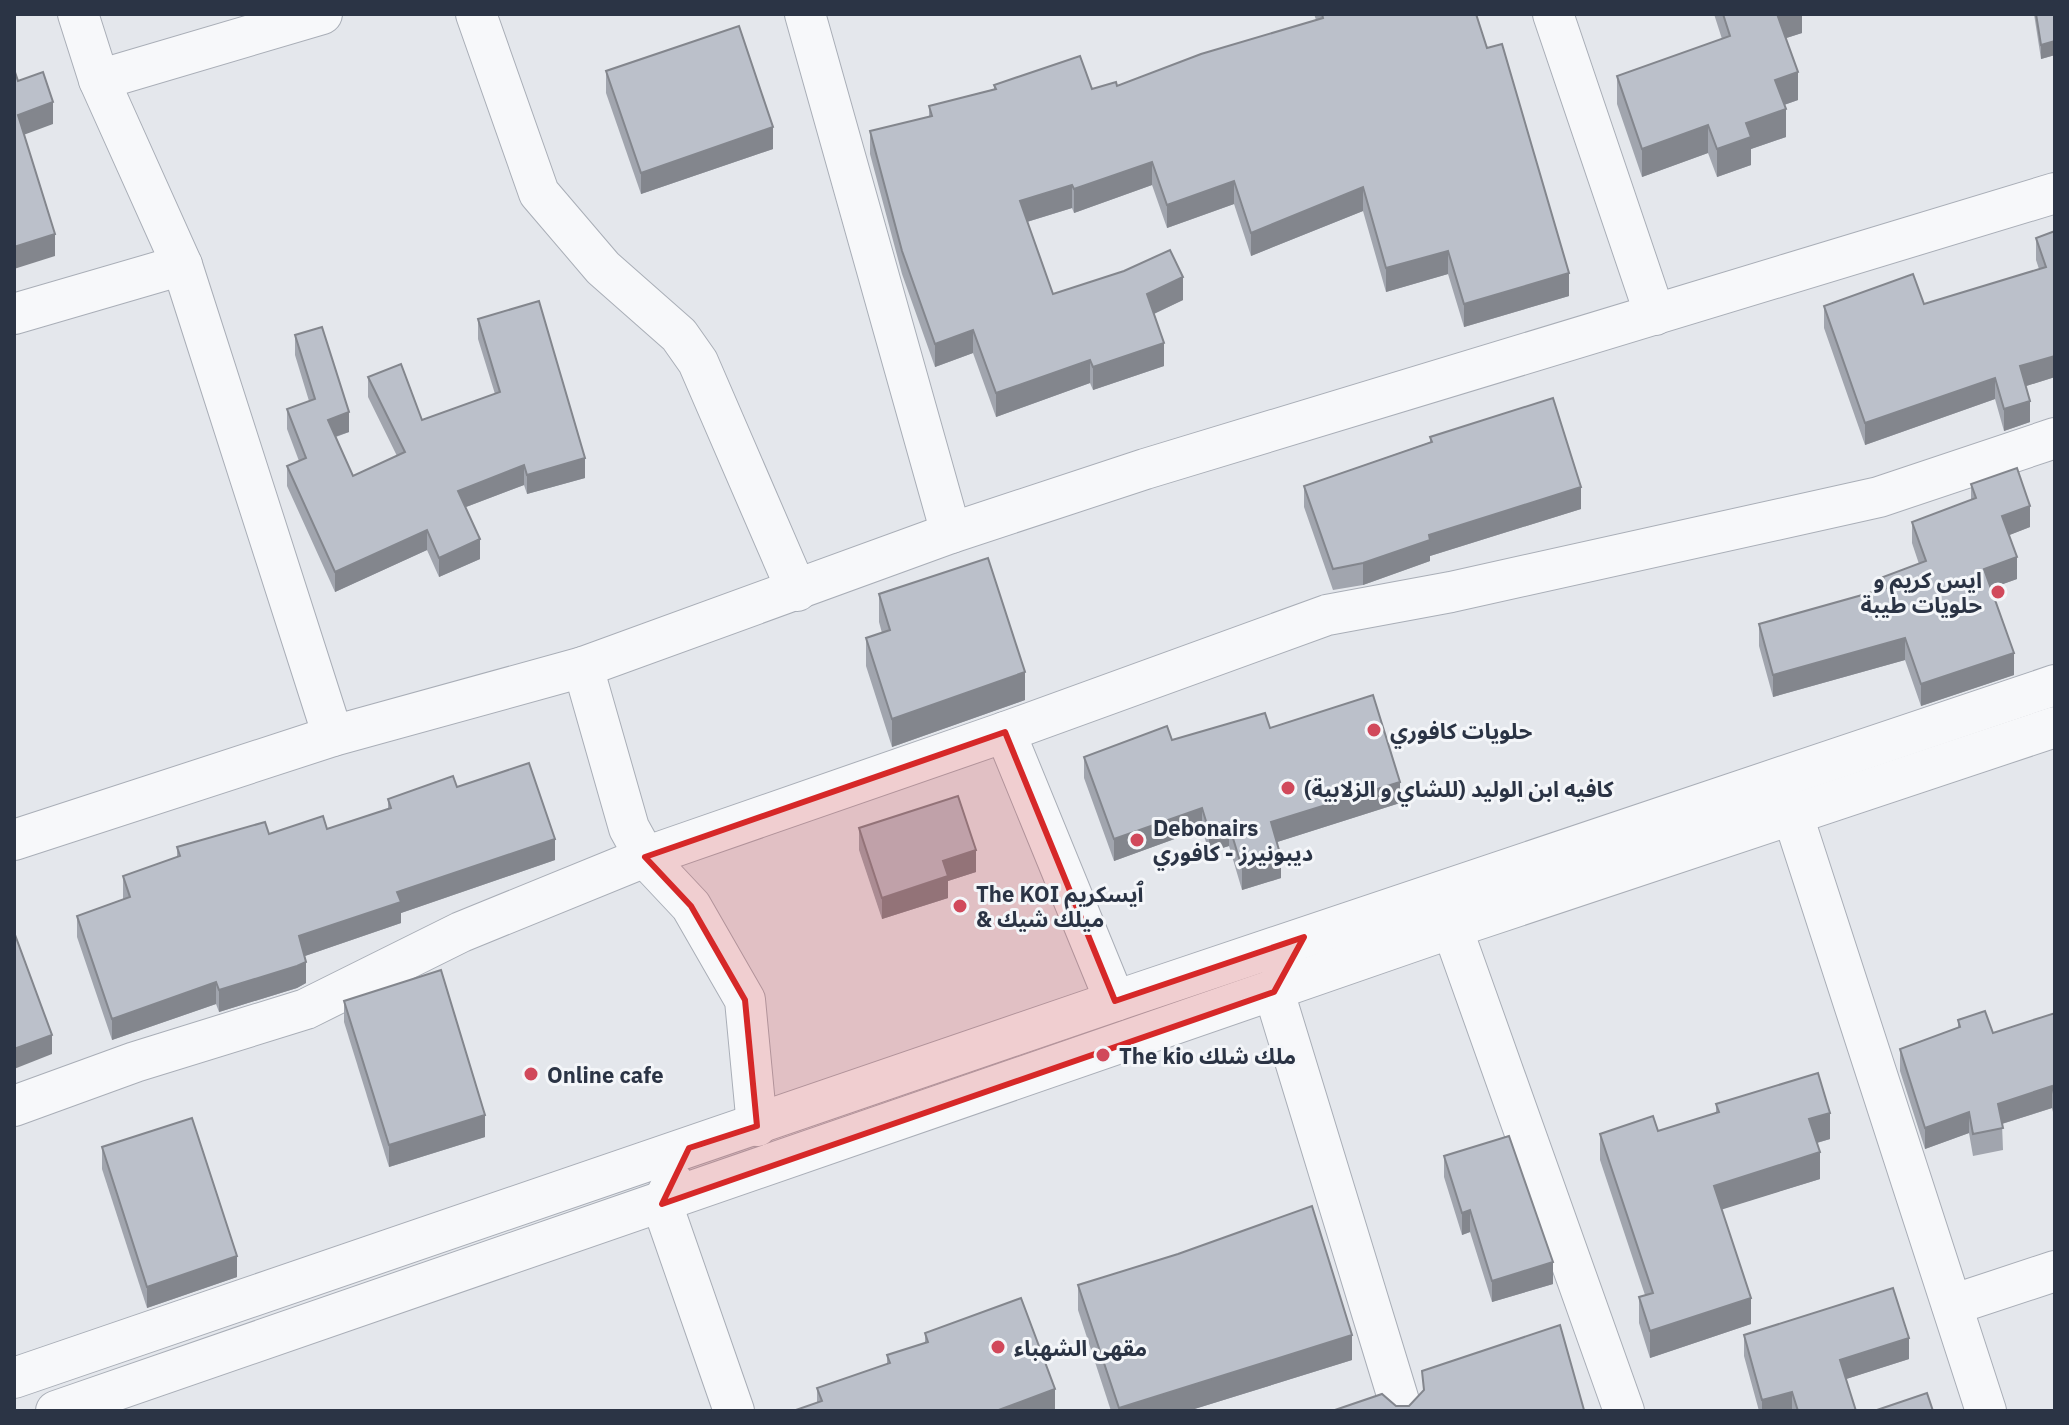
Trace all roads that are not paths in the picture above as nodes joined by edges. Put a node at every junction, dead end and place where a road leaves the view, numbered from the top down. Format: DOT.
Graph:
graph roads {
  1 [pos="78,14"];
  2 [pos="322,14"];
  3 [pos="476,14"];
  4 [pos="805,14"];
  5 [pos="1553,14"];
  6 [pos="99,80"];
  7 [pos="2055,193"];
  8 [pos="182,265"];
  9 [pos="14,314"];
  10 [pos="1655,315"];
  11 [pos="2055,438"];
  12 [pos="951,533"];
  13 [pos="797,591"];
  14 [pos="583,667"];
  15 [pos="2055,685"];
  16 [pos="2055,727"];
  17 [pos="1005,732"];
  18 [pos="333,736"];
  19 [pos="1793,816"];
  20 [pos="14,840"];
  21 [pos="645,857"];
  22 [pos="1452,928"];
  23 [pos="1304,937"];
  24 [pos="1274,992"];
  25 [pos="1115,1001"];
  26 [pos="14,1106"];
  27 [pos="757,1126"];
  28 [pos="689,1148"];
  29 [pos="662,1204"];
  30 [pos="2055,1271"];
  31 [pos="1952,1305"];
  32 [pos="14,1378"];
  33 [pos="66,1409"];
  34 [pos="734,1411"];
  35 [pos="1402,1411"];
  36 [pos="1624,1411"];
  37 [pos="1986,1411"];
  1 -- 6 [label="street"];
  2 -- 6 [label="street"];
  3 -- 13 [label="street"];
  4 -- 12 [label="street"];
  5 -- 10 [label="street"];
  6 -- 8 [label="street"];
  7 -- 10 [label="street"];
  8 -- 9 [label="street"];
  8 -- 18 [label="street"];
  10 -- 12 [label="street"];
  11 -- 17 [label="street"];
  12 -- 13 [label="street"];
  13 -- 14 [label="street"];
  14 -- 18 [label="street"];
  14 -- 21 [label="street"];
  15 -- 23 [label="street"];
  16 -- 19 [label="street"];
  17 -- 21 [label="street"];
  17 -- 25 [label="street"];
  18 -- 20 [label="street"];
  19 -- 22 [label="street"];
  19 -- 31 [label="street"];
  21 -- 26 [label="street"];
  21 -- 27 [label="street"];
  22 -- 24 [label="street"];
  22 -- 36 [label="street"];
  23 -- 24 [label="street"];
  23 -- 25 [label="street"];
  24 -- 29 [label="street"];
  24 -- 35 [label="street"];
  25 -- 27 [label="street"];
  27 -- 28 [label="street"];
  28 -- 29 [label="street"];
  28 -- 32 [label="street"];
  29 -- 33 [label="street"];
  29 -- 34 [label="street"];
  30 -- 31 [label="street"];
  31 -- 37 [label="street"];
}
